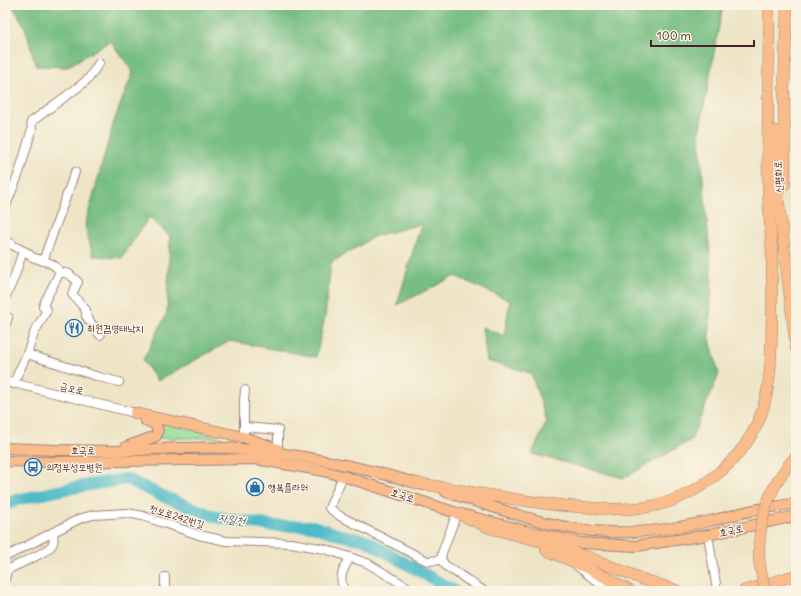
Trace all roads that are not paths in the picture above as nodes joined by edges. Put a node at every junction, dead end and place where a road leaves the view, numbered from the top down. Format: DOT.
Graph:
graph roads {
  1 [pos="769,5"];
  2 [pos="787,5"];
  3 [pos="769,17"];
  4 [pos="99,62"];
  5 [pos="75,172"];
  6 [pos="5,208"];
  7 [pos="5,239"];
  8 [pos="23,251"];
  9 [pos="43,261"];
  10 [pos="60,272"];
  11 [pos="5,298"];
  12 [pos="5,316"];
  13 [pos="5,326"];
  14 [pos="796,334"];
  15 [pos="100,335"];
  16 [pos="796,348"];
  17 [pos="27,354"];
  18 [pos="5,382"];
  19 [pos="119,382"];
  20 [pos="14,384"];
  21 [pos="245,390"];
  22 [pos="135,413"];
  23 [pos="244,432"];
  24 [pos="5,448"];
  25 [pos="278,449"];
  26 [pos="116,451"];
  27 [pos="796,457"];
  28 [pos="312,458"];
  29 [pos="5,461"];
  30 [pos="27,461"];
  31 [pos="5,466"];
  32 [pos="343,476"];
  33 [pos="416,483"];
  34 [pos="796,503"];
  35 [pos="457,513"];
  36 [pos="796,516"];
  37 [pos="490,528"];
  38 [pos="53,532"];
  39 [pos="708,535"];
  40 [pos="5,557"];
  41 [pos="350,557"];
  42 [pos="441,560"];
  43 [pos="569,560"];
  44 [pos="796,575"];
  45 [pos="165,577"];
  46 [pos="5,579"];
  47 [pos="716,584"];
  48 [pos="747,590"];
  49 [pos="162,591"];
  50 [pos="345,591"];
  51 [pos="414,591"];
  52 [pos="484,591"];
  53 [pos="609,591"];
  54 [pos="630,591"];
  55 [pos="678,591"];
  56 [pos="765,591"];
  1 -- 3 [label="highway, 신평화로"];
  2 -- 14 [label="highway, 신평화로"];
  3 -- 16 [label="highway, 신평화로"];
  3 -- 33 [label="highway"];
  4 -- 6 [label="street"];
  5 -- 9 [label="street"];
  7 -- 8 [label="street"];
  8 -- 9 [label="street"];
  8 -- 11 [label="street"];
  9 -- 10 [label="street"];
  10 -- 15 [label="street"];
  10 -- 17 [label="street"];
  12 -- 13 [label="street"];
  17 -- 19 [label="street"];
  17 -- 20 [label="street"];
  18 -- 20 [label="street, 금오로"];
  20 -- 22 [label="street, 금오로"];
  21 -- 23 [label="street"];
  22 -- 23 [label="main road"];
  22 -- 26 [label="main road"];
  23 -- 25 [label="main road"];
  23 -- 25 [label="street"];
  24 -- 26 [label="main road, 호국로"];
  25 -- 28 [label="main road"];
  26 -- 28 [label="main road, 호국로"];
  27 -- 56 [label="highway, bridge"];
  28 -- 33 [label="main road, 호국로"];
  29 -- 30 [label="main road, 호국로"];
  30 -- 31 [label="main road"];
  30 -- 32 [label="main road, 호국로"];
  32 -- 35 [label="main road, 호국로"];
  32 -- 42 [label="street"];
  33 -- 34 [label="main road, 호국로"];
  35 -- 37 [label="highway"];
  35 -- 39 [label="main road, 호국로"];
  35 -- 42 [label="street"];
  36 -- 39 [label="main road, 호국로"];
  37 -- 43 [label="highway"];
  37 -- 55 [label="highway"];
  38 -- 40 [label="street, 천보로242번길"];
  38 -- 41 [label="street, 천보로242번길"];
  38 -- 46 [label="street"];
  39 -- 47 [label="street"];
  41 -- 50 [label="street"];
  41 -- 51 [label="street, 천보로242번길"];
  42 -- 52 [label="street"];
  43 -- 53 [label="street"];
  43 -- 54 [label="highway"];
  44 -- 48 [label="highway"];
  45 -- 49 [label="street"];
}
